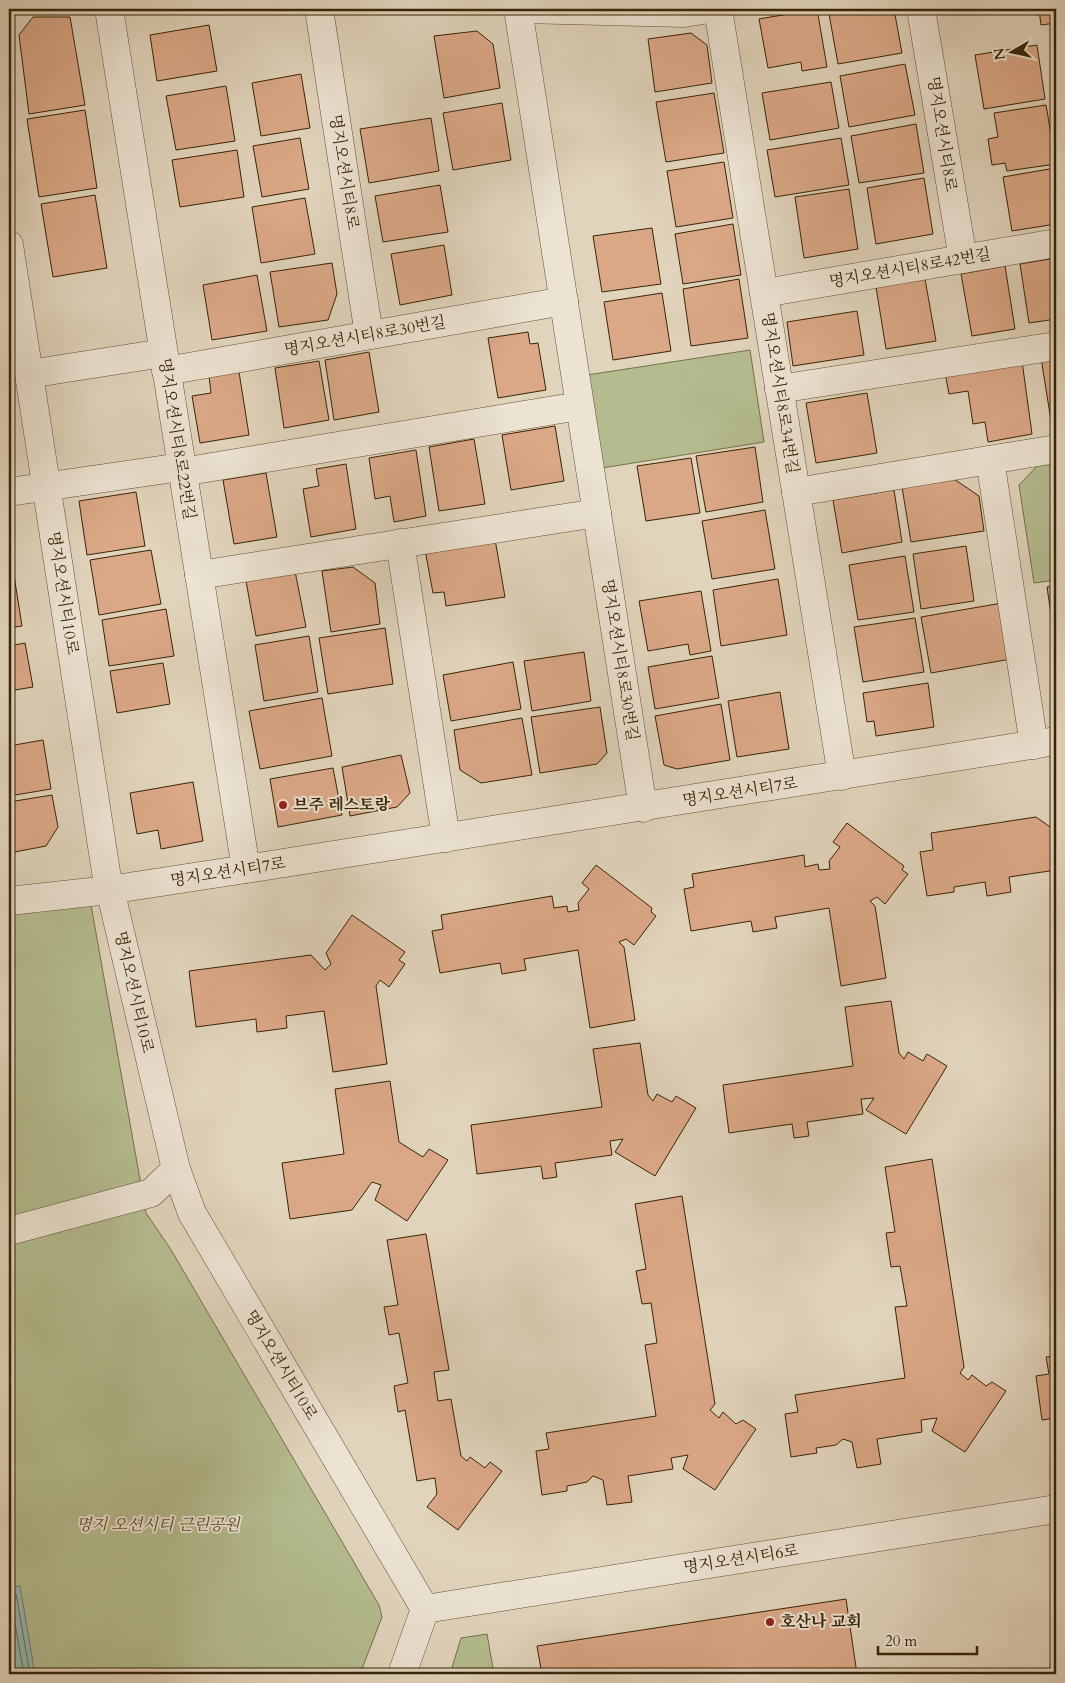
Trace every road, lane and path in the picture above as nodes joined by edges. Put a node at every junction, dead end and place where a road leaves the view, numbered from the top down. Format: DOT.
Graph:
graph roads {
  1 [pos="109,9"];
  2 [pos="319,9"];
  3 [pos="520,9"];
  4 [pos="709,9"];
  5 [pos="718,9"];
  6 [pos="921,9"];
  7 [pos="1056,243"];
  8 [pos="9,245"];
  9 [pos="963,259"];
  10 [pos="764,293"];
  11 [pos="564,301"];
  12 [pos="369,335"];
  13 [pos="1056,346"];
  14 [pos="164,362"];
  15 [pos="29,374"];
  16 [pos="780,389"];
  17 [pos="579,406"];
  18 [pos="1056,449"];
  19 [pos="990,460"];
  20 [pos="182,469"];
  21 [pos="46,487"];
  22 [pos="9,492"];
  23 [pos="796,492"];
  24 [pos="597,513"];
  25 [pos="400,544"];
  26 [pos="199,575"];
  27 [pos="1045,743"];
  28 [pos="842,776"];
  29 [pos="643,808"];
  30 [pos="446,838"];
  31 [pos="246,870"];
  32 [pos="110,890"];
  33 [pos="9,901"];
  34 [pos="176,1169"];
  35 [pos="9,1231"];
  36 [pos="1056,1509"];
  37 [pos="425,1609"];
  38 [pos="402,1674"];
  1 -- 14 [label="street, 명지오션시티8로22번길"];
  2 -- 12 [label="street, 명지오션시티8로"];
  3 -- 4 [label="street"];
  3 -- 11 [label="street, 명지오션시티8로30번길"];
  5 -- 10 [label="street, 명지오션시티8로34번길"];
  6 -- 9 [label="street, 명지오션시티8로"];
  7 -- 9 [label="street, 명지오션시티8로42번길"];
  8 -- 15 [label="street, 명지오션시티10로"];
  9 -- 10 [label="street, 명지오션시티8로42번길"];
  10 -- 16 [label="street, 명지오션시티8로34번길"];
  11 -- 12 [label="street, 명지오션시티8로30번길"];
  11 -- 17 [label="street, 명지오션시티8로30번길"];
  12 -- 14 [label="street, 명지오션시티8로30번길"];
  13 -- 16 [label="street"];
  14 -- 15 [label="street, 명지오션시티8로30번길"];
  14 -- 20 [label="street, 명지오션시티8로22번길"];
  15 -- 21 [label="street, 명지오션시티10로"];
  16 -- 23 [label="street, 명지오션시티8로34번길"];
  17 -- 20 [label="street"];
  17 -- 24 [label="street, 명지오션시티8로30번길"];
  18 -- 19 [label="street"];
  19 -- 23 [label="street"];
  19 -- 27 [label="street, 명지오션시티7로"];
  20 -- 21 [label="street"];
  20 -- 26 [label="street, 명지오션시티8로22번길"];
  21 -- 22 [label="street"];
  21 -- 32 [label="street, 명지오션시티10로"];
  23 -- 28 [label="street, 명지오션시티8로34번길"];
  24 -- 25 [label="street"];
  24 -- 29 [label="street, 명지오션시티8로30번길"];
  25 -- 26 [label="street"];
  25 -- 30 [label="street"];
  26 -- 31 [label="street, 명지오션시티8로22번길"];
  27 -- 28 [label="street, 명지오션시티7로"];
  28 -- 29 [label="street, 명지오션시티7로"];
  29 -- 30 [label="street, 명지오션시티7로"];
  30 -- 31 [label="street, 명지오션시티7로"];
  31 -- 32 [label="street, 명지오션시티7로"];
  32 -- 33 [label="street, 명지오션시티7로"];
  32 -- 34 [label="street, 명지오션시티10로"];
  34 -- 35 [label="street"];
  34 -- 37 [label="street, 명지오션시티10로"];
  36 -- 37 [label="street, 명지오션시티6로"];
  37 -- 38 [label="street"];
}
